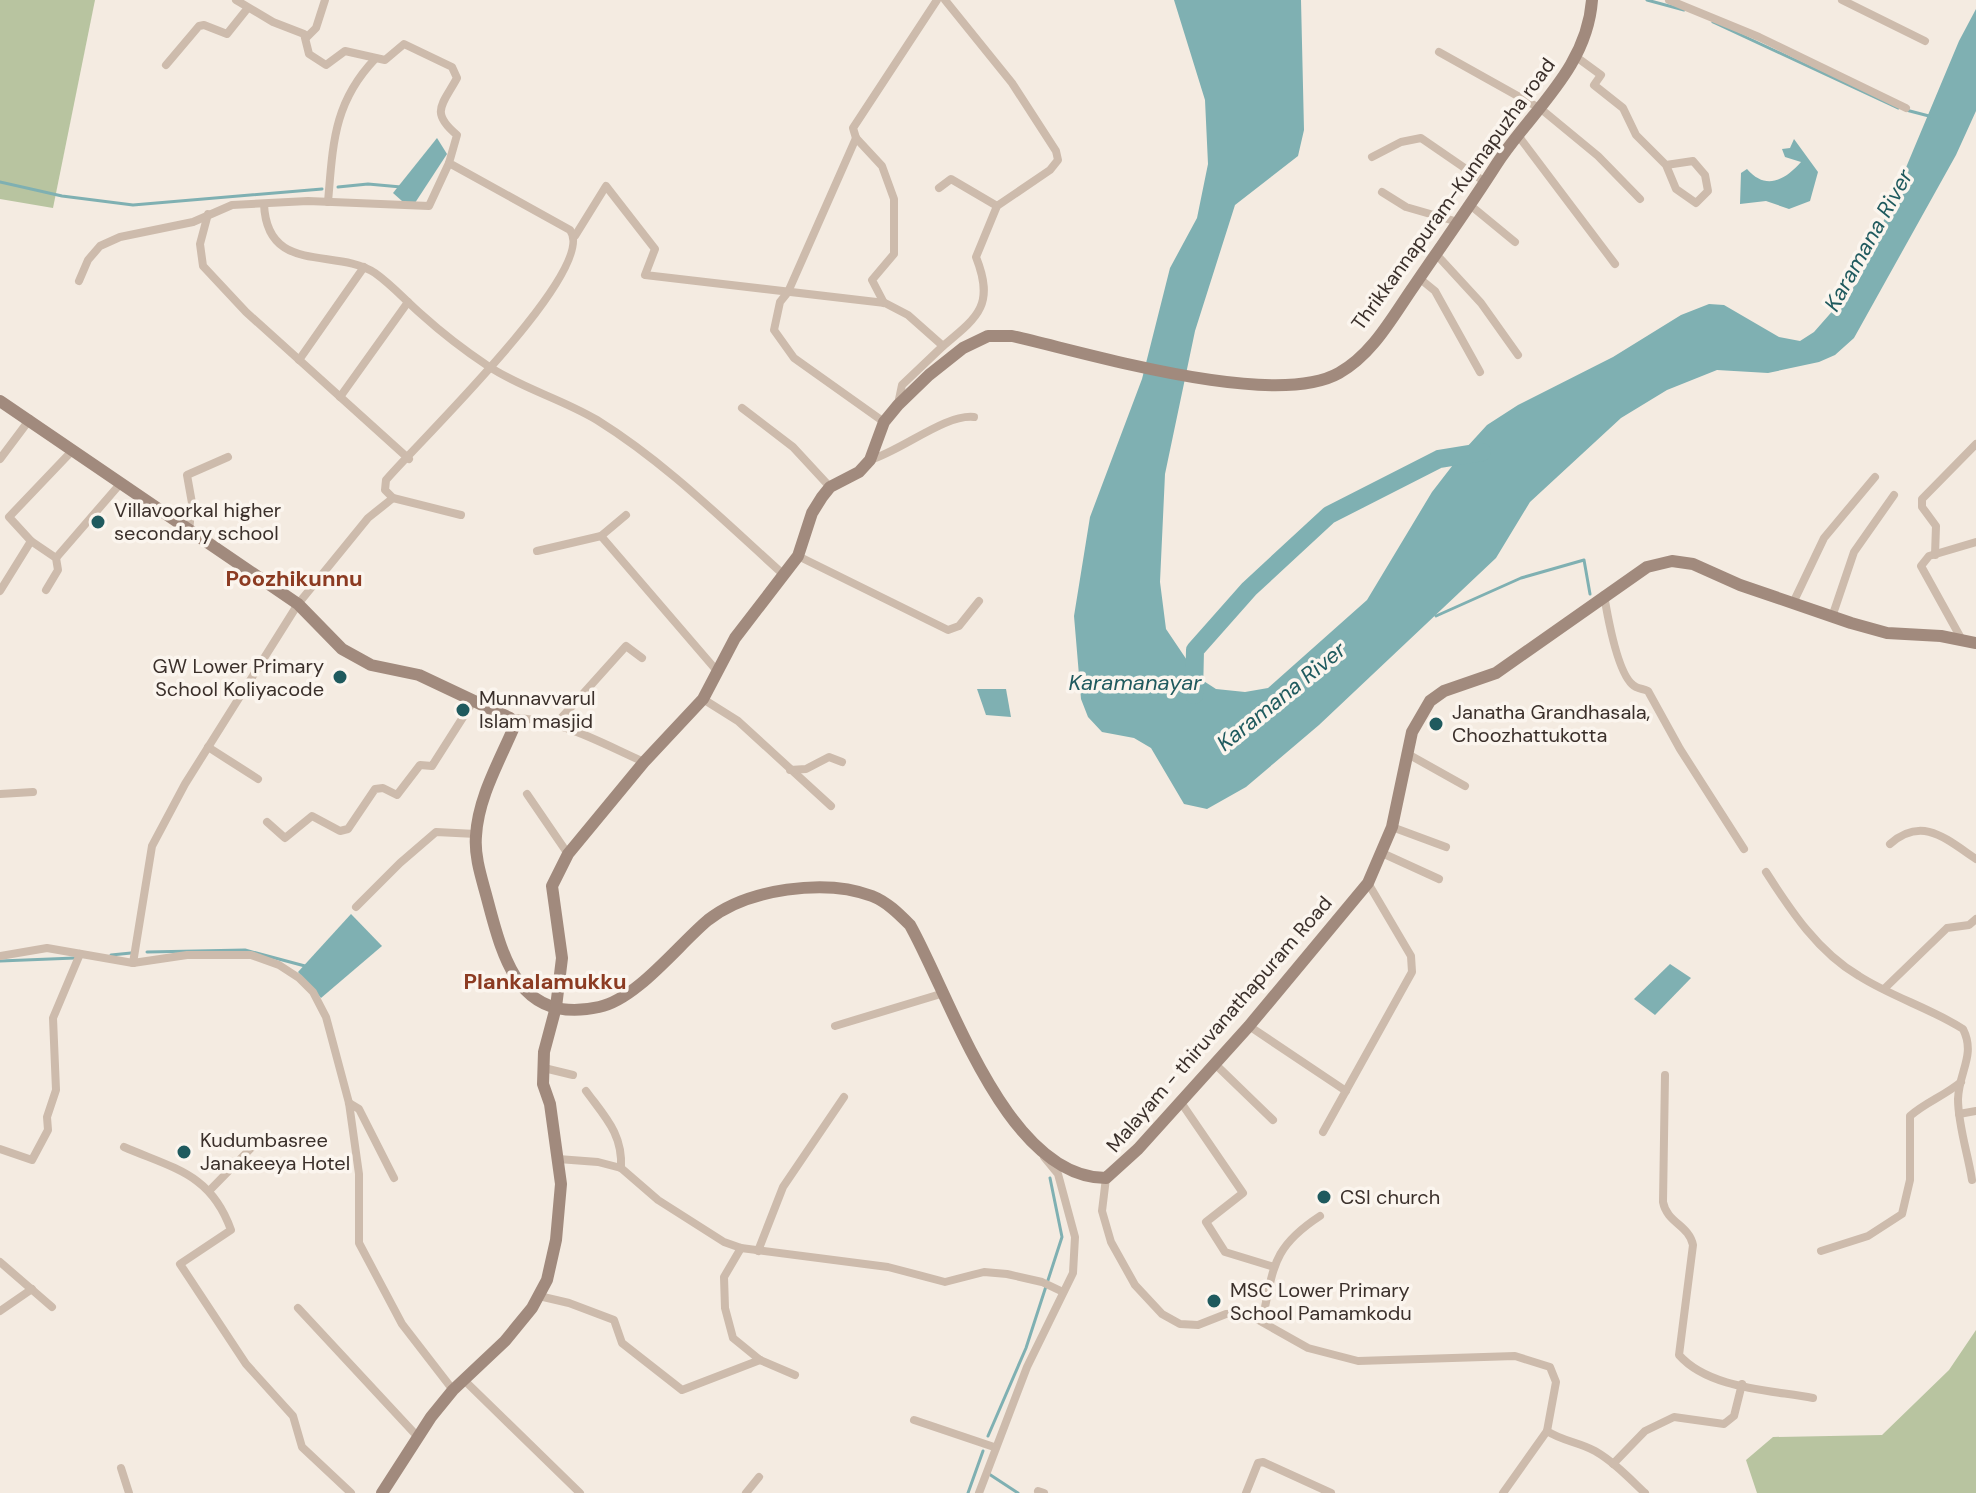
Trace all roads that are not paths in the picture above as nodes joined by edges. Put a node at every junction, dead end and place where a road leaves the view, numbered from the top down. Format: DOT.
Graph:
graph roads {
  1 [pos="236,0"];
  2 [pos="325,0"];
  3 [pos="937,0"];
  4 [pos="945,0"];
  5 [pos="1592,0"];
  6 [pos="1669,0"];
  7 [pos="1842,0"];
  8 [pos="1696,4"];
  9 [pos="247,9"];
  10 [pos="307,37"];
  11 [pos="1925,41"];
  12 [pos="1439,52"];
  13 [pos="1575,56"];
  14 [pos="375,59"];
  15 [pos="166,65"];
  16 [pos="1906,108"];
  17 [pos="1541,109"];
  18 [pos="1517,134"];
  19 [pos="856,138"];
  20 [pos="1372,157"];
  21 [pos="449,163"];
  22 [pos="1666,165"];
  23 [pos="1485,182"];
  24 [pos="939,188"];
  25 [pos="1382,192"];
  26 [pos="1640,199"];
  27 [pos="328,202"];
  28 [pos="264,204"];
  29 [pos="1470,205"];
  30 [pos="997,206"];
  31 [pos="208,213"];
  32 [pos="1458,222"];
  33 [pos="575,236"];
  34 [pos="1515,242"];
  35 [pos="1436,254"];
  36 [pos="1615,264"];
  37 [pos="364,267"];
  38 [pos="1419,278"];
  39 [pos="79,281"];
  40 [pos="788,292"];
  41 [pos="408,302"];
  42 [pos="885,303"];
  43 [pos="943,346"];
  44 [pos="1518,355"];
  45 [pos="299,360"];
  46 [pos="491,368"];
  47 [pos="1480,372"];
  48 [pos="340,397"];
  49 [pos="0,401"];
  50 [pos="898,405"];
  51 [pos="742,408"];
  52 [pos="974,417"];
  53 [pos="30,419"];
  54 [pos="884,422"];
  55 [pos="1976,444"];
  56 [pos="71,452"];
  57 [pos="228,457"];
  58 [pos="0,459"];
  59 [pos="409,459"];
  60 [pos="870,460"];
  61 [pos="1875,477"];
  62 [pos="120,484"];
  63 [pos="830,487"];
  64 [pos="1894,495"];
  65 [pos="393,498"];
  66 [pos="461,515"];
  67 [pos="626,515"];
  68 [pos="9,517"];
  69 [pos="0,523"];
  70 [pos="189,531"];
  71 [pos="601,536"];
  72 [pos="31,541"];
  73 [pos="1976,542"];
  74 [pos="537,551"];
  75 [pos="1935,555"];
  76 [pos="798,556"];
  77 [pos="56,558"];
  78 [pos="784,575"];
  79 [pos="46,590"];
  80 [pos="0,591"];
  81 [pos="1604,594"];
  82 [pos="979,601"];
  83 [pos="1793,603"];
  84 [pos="298,604"];
  85 [pos="1832,617"];
  86 [pos="1962,640"];
  87 [pos="1976,643"];
  88 [pos="642,658"];
  89 [pos="717,671"];
  90 [pos="703,699"];
  91 [pos="474,700"];
  92 [pos="510,718"];
  93 [pos="555,725"];
  94 [pos="208,747"];
  95 [pos="1406,753"];
  96 [pos="644,762"];
  97 [pos="842,762"];
  98 [pos="790,770"];
  99 [pos="258,779"];
  100 [pos="1465,786"];
  101 [pos="33,792"];
  102 [pos="0,794"];
  103 [pos="527,794"];
  104 [pos="831,806"];
  105 [pos="267,822"];
  106 [pos="1392,827"];
  107 [pos="476,834"];
  108 [pos="1890,844"];
  109 [pos="1446,847"];
  110 [pos="1744,849"];
  111 [pos="1382,853"];
  112 [pos="568,854"];
  113 [pos="1976,859"];
  114 [pos="1766,872"];
  115 [pos="1439,879"];
  116 [pos="1368,883"];
  117 [pos="356,907"];
  118 [pos="1976,919"];
  119 [pos="2,955"];
  120 [pos="79,957"];
  121 [pos="133,963"];
  122 [pos="1884,989"];
  123 [pos="944,993"];
  124 [pos="556,1007"];
  125 [pos="835,1026"];
  126 [pos="1249,1026"];
  127 [pos="1214,1063"];
  128 [pos="544,1068"];
  129 [pos="573,1075"];
  130 [pos="1665,1075"];
  131 [pos="1961,1082"];
  132 [pos="586,1091"];
  133 [pos="1346,1091"];
  134 [pos="844,1097"];
  135 [pos="1180,1101"];
  136 [pos="349,1103"];
  137 [pos="1976,1111"];
  138 [pos="1959,1114"];
  139 [pos="1273,1120"];
  140 [pos="1323,1132"];
  141 [pos="257,1142"];
  142 [pos="124,1147"];
  143 [pos="0,1149"];
  144 [pos="1043,1155"];
  145 [pos="558,1159"];
  146 [pos="621,1168"];
  147 [pos="394,1178"];
  148 [pos="1106,1178"];
  149 [pos="1972,1180"];
  150 [pos="210,1190"];
  151 [pos="1320,1216"];
  152 [pos="741,1248"];
  153 [pos="758,1251"];
  154 [pos="1821,1251"];
  155 [pos="0,1262"];
  156 [pos="1274,1267"];
  157 [pos="32,1289"];
  158 [pos="1063,1292"];
  159 [pos="539,1296"];
  160 [pos="52,1307"];
  161 [pos="298,1308"];
  162 [pos="0,1311"];
  163 [pos="1262,1321"];
  164 [pos="760,1360"];
  165 [pos="795,1375"];
  166 [pos="464,1380"];
  167 [pos="1742,1384"];
  168 [pos="453,1390"];
  169 [pos="1813,1398"];
  170 [pos="914,1420"];
  171 [pos="1547,1431"];
  172 [pos="417,1436"];
  173 [pos="994,1447"];
  174 [pos="1613,1464"];
  175 [pos="121,1468"];
  176 [pos="759,1477"];
  177 [pos="129,1493"];
  178 [pos="351,1493"];
  179 [pos="382,1493"];
  180 [pos="580,1493"];
  181 [pos="746,1493"];
  182 [pos="979,1493"];
  183 [pos="1246,1493"];
  184 [pos="1331,1493"];
  185 [pos="1503,1493"];
  186 [pos="1645,1493"];
  1 -- 9 [label="street"];
  2 -- 10 [label="street"];
  3 -- 19 [label="street"];
  4 -- 30 [label="street"];
  5 -- 13 [label="main road, Thrikkannapuram-Kunnapuzha road"];
  6 -- 8 [label="street"];
  7 -- 11 [label="street"];
  8 -- 16 [label="street"];
  9 -- 10 [label="street"];
  9 -- 15 [label="street"];
  10 -- 14 [label="street"];
  12 -- 17 [label="street"];
  13 -- 17 [label="main road, Thrikkannapuram-Kunnapuzha road"];
  13 -- 22 [label="street"];
  14 -- 21 [label="street"];
  14 -- 27 [label="street"];
  17 -- 18 [label="main road, Thrikkannapuram-Kunnapuzha road"];
  17 -- 26 [label="street"];
  18 -- 23 [label="main road, Thrikkannapuram-Kunnapuzha road"];
  18 -- 36 [label="street"];
  19 -- 40 [label="street"];
  19 -- 42 [label="street"];
  20 -- 23 [label="street"];
  21 -- 27 [label="street"];
  21 -- 33 [label="street"];
  22 -- 22 [label="street"];
  23 -- 29 [label="main road, Thrikkannapuram-Kunnapuzha road"];
  24 -- 30 [label="street"];
  25 -- 32 [label="street"];
  27 -- 28 [label="street"];
  28 -- 31 [label="street"];
  28 -- 37 [label="street"];
  29 -- 32 [label="main road, Thrikkannapuram-Kunnapuzha road"];
  29 -- 34 [label="street"];
  30 -- 43 [label="street"];
  31 -- 39 [label="street"];
  31 -- 45 [label="street"];
  32 -- 35 [label="main road, Thrikkannapuram-Kunnapuzha road"];
  33 -- 40 [label="street"];
  33 -- 46 [label="street"];
  35 -- 38 [label="main road, Thrikkannapuram-Kunnapuzha road"];
  35 -- 44 [label="street"];
  37 -- 41 [label="street"];
  37 -- 45 [label="street"];
  38 -- 47 [label="street"];
  38 -- 50 [label="main road, Thrikkannapuram-Kunnapuzha road"];
  40 -- 42 [label="street"];
  40 -- 54 [label="street"];
  41 -- 46 [label="street"];
  41 -- 48 [label="street"];
  42 -- 43 [label="street"];
  43 -- 50 [label="street"];
  45 -- 48 [label="street"];
  46 -- 59 [label="street"];
  46 -- 78 [label="street"];
  48 -- 59 [label="street"];
  49 -- 53 [label="main road"];
  50 -- 54 [label="main road, Thrikkannapuram-Kunnapuzha road"];
  51 -- 63 [label="street"];
  52 -- 60 [label="street"];
  53 -- 56 [label="main road"];
  53 -- 58 [label="street"];
  54 -- 60 [label="main road, Thrikkannapuram-Kunnapuzha road"];
  55 -- 75 [label="street"];
  56 -- 62 [label="main road"];
  56 -- 68 [label="street"];
  57 -- 70 [label="street"];
  59 -- 65 [label="street"];
  60 -- 63 [label="main road"];
  61 -- 83 [label="street"];
  62 -- 70 [label="main road"];
  62 -- 77 [label="street"];
  63 -- 76 [label="main road"];
  64 -- 85 [label="street"];
  65 -- 66 [label="street"];
  65 -- 84 [label="street"];
  67 -- 71 [label="street"];
  68 -- 69 [label="street"];
  68 -- 72 [label="street"];
  70 -- 84 [label="main road"];
  71 -- 74 [label="street"];
  71 -- 89 [label="street"];
  72 -- 77 [label="street"];
  72 -- 80 [label="street"];
  73 -- 75 [label="street"];
  75 -- 86 [label="street"];
  76 -- 78 [label="main road"];
  76 -- 82 [label="street"];
  77 -- 79 [label="street"];
  78 -- 89 [label="main road"];
  81 -- 83 [label="main road, Malayam - thiruvanathapuram Road"];
  81 -- 95 [label="main road, Malayam - thiruvanathapuram Road"];
  81 -- 110 [label="street"];
  83 -- 85 [label="main road, Malayam - thiruvanathapuram Road"];
  84 -- 91 [label="main road"];
  84 -- 94 [label="street"];
  85 -- 86 [label="main road, Malayam - thiruvanathapuram Road"];
  86 -- 87 [label="main road, Malayam - thiruvanathapuram Road"];
  88 -- 93 [label="street"];
  89 -- 90 [label="main road"];
  90 -- 96 [label="main road"];
  90 -- 98 [label="street"];
  91 -- 92 [label="main road"];
  91 -- 105 [label="street"];
  92 -- 93 [label="street"];
  92 -- 107 [label="main road"];
  93 -- 96 [label="street"];
  94 -- 99 [label="street"];
  94 -- 121 [label="street"];
  95 -- 100 [label="street"];
  95 -- 106 [label="main road, Malayam - thiruvanathapuram Road"];
  96 -- 112 [label="main road"];
  97 -- 98 [label="street"];
  98 -- 104 [label="street"];
  101 -- 102 [label="street"];
  103 -- 112 [label="street"];
  106 -- 109 [label="street"];
  106 -- 111 [label="main road, Malayam - thiruvanathapuram Road"];
  107 -- 117 [label="street"];
  107 -- 124 [label="main road"];
  108 -- 113 [label="street"];
  111 -- 115 [label="street"];
  111 -- 116 [label="main road, Malayam - thiruvanathapuram Road"];
  112 -- 124 [label="main road"];
  114 -- 122 [label="street"];
  116 -- 126 [label="main road, Malayam - thiruvanathapuram Road"];
  116 -- 133 [label="street"];
  118 -- 122 [label="street"];
  119 -- 120 [label="street"];
  120 -- 121 [label="street"];
  120 -- 143 [label="street"];
  121 -- 136 [label="street"];
  122 -- 131 [label="street"];
  123 -- 124 [label="main road, Malayam - thiruvanathapuram Road"];
  123 -- 125 [label="street"];
  123 -- 144 [label="main road, Malayam - thiruvanathapuram Road"];
  124 -- 128 [label="main road"];
  126 -- 127 [label="main road, Malayam - thiruvanathapuram Road"];
  126 -- 133 [label="street"];
  127 -- 135 [label="main road, Malayam - thiruvanathapuram Road"];
  127 -- 139 [label="street"];
  128 -- 129 [label="street"];
  128 -- 145 [label="main road"];
  130 -- 167 [label="street"];
  131 -- 138 [label="street"];
  131 -- 154 [label="street"];
  132 -- 146 [label="street"];
  133 -- 140 [label="street"];
  134 -- 153 [label="street"];
  135 -- 148 [label="main road, Malayam - thiruvanathapuram Road"];
  135 -- 156 [label="street"];
  136 -- 147 [label="street"];
  136 -- 168 [label="street"];
  137 -- 138 [label="street"];
  138 -- 149 [label="street"];
  141 -- 150 [label="street"];
  142 -- 150 [label="street"];
  144 -- 148 [label="main road, Malayam - thiruvanathapuram Road"];
  144 -- 158 [label="street"];
  145 -- 146 [label="street"];
  145 -- 159 [label="main road"];
  146 -- 152 [label="street"];
  148 -- 163 [label="street"];
  150 -- 178 [label="street"];
  151 -- 156 [label="street"];
  152 -- 153 [label="street"];
  152 -- 164 [label="street"];
  153 -- 158 [label="street"];
  155 -- 157 [label="street"];
  156 -- 163 [label="street"];
  157 -- 160 [label="street"];
  157 -- 162 [label="street"];
  158 -- 173 [label="street"];
  159 -- 164 [label="street"];
  159 -- 166 [label="main road"];
  161 -- 172 [label="street"];
  163 -- 171 [label="street"];
  164 -- 165 [label="street"];
  166 -- 168 [label="main road"];
  166 -- 180 [label="street"];
  167 -- 169 [label="street"];
  167 -- 174 [label="street"];
  168 -- 172 [label="main road"];
  170 -- 173 [label="street"];
  171 -- 174 [label="street"];
  171 -- 185 [label="street"];
  172 -- 179 [label="main road"];
  173 -- 182 [label="street"];
  174 -- 186 [label="street"];
  175 -- 177 [label="street"];
  176 -- 181 [label="street"];
  183 -- 184 [label="street"];
}
